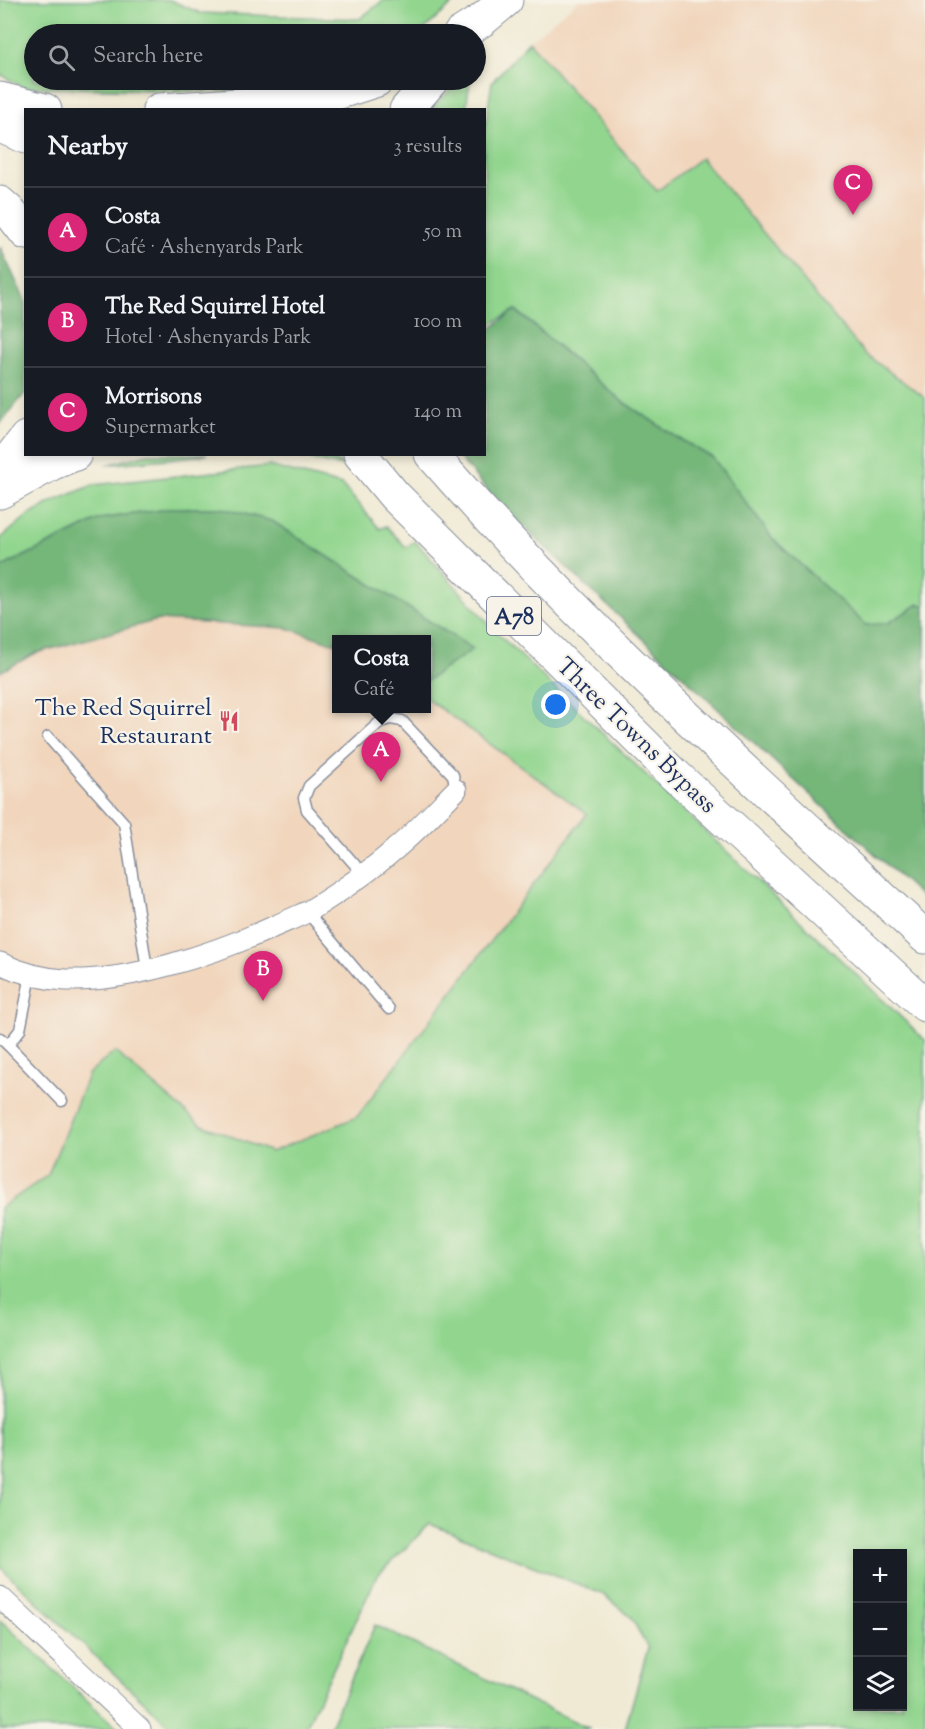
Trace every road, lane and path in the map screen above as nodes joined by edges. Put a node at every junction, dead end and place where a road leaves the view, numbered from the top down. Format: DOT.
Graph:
graph roads {
  1 [pos="346,90"];
  2 [pos="375,90"];
  3 [pos="423,90"];
  4 [pos="0,99"];
  5 [pos="32,108"];
  6 [pos="190,108"];
  7 [pos="339,108"];
  8 [pos="408,108"];
  9 [pos="0,126"];
  10 [pos="24,136"];
  11 [pos="0,203"];
  12 [pos="24,230"];
  13 [pos="24,441"];
  14 [pos="70,456"];
  15 [pos="362,456"];
  16 [pos="433,456"];
  17 [pos="0,471"];
  18 [pos="0,492"];
  19 [pos="48,737"];
  20 [pos="456,790"];
  21 [pos="363,874"];
  22 [pos="307,912"];
  23 [pos="925,937"];
  24 [pos="0,963"];
  25 [pos="147,969"];
  26 [pos="31,975"];
  27 [pos="925,1005"];
  28 [pos="389,1009"];
  29 [pos="4,1041"];
  30 [pos="62,1101"];
  31 [pos="0,1598"];
  32 [pos="140,1729"];
  1 -- 6 [label="main road"];
  2 -- 7 [label="main road"];
  3 -- 8 [label="main road"];
  4 -- 5 [label="main road"];
  9 -- 10 [label="main road"];
  11 -- 12 [label="main road"];
  13 -- 17 [label="main road"];
  14 -- 18 [label="main road"];
  15 -- 27 [label="main road, Three Towns Bypass / A78"];
  16 -- 23 [label="main road, Three Towns Bypass / A78"];
  19 -- 25 [label="lane"];
  20 -- 21 [label="street"];
  20 -- 21 [label="lane"];
  21 -- 22 [label="street"];
  22 -- 25 [label="street"];
  22 -- 28 [label="lane"];
  24 -- 26 [label="street"];
  25 -- 26 [label="street"];
  26 -- 29 [label="lane"];
  29 -- 30 [label="lane"];
  31 -- 32 [label="street"];
}
